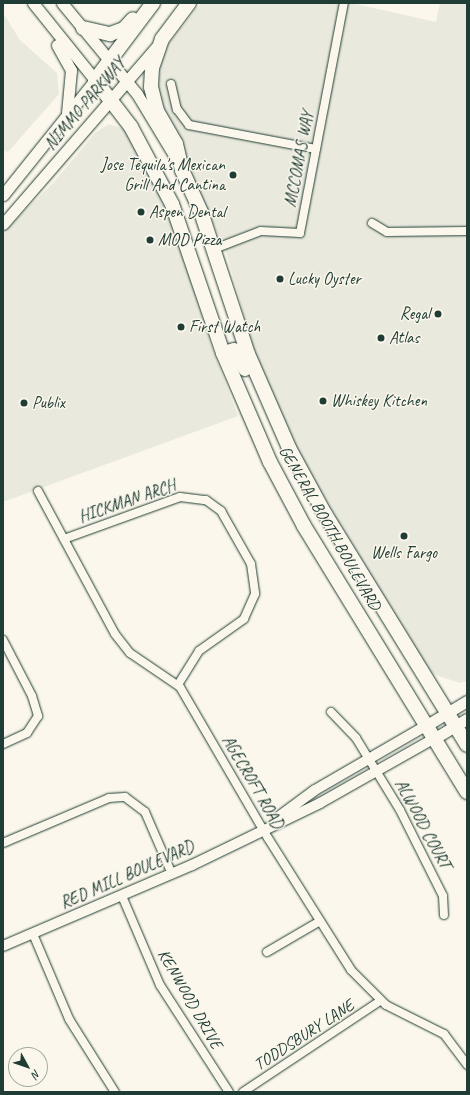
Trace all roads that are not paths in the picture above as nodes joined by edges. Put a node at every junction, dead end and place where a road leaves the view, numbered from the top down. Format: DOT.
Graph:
graph roads {
  1 [pos="25,3"];
  2 [pos="33,3"];
  3 [pos="62,3"];
  4 [pos="145,3"];
  5 [pos="154,3"];
  6 [pos="189,3"];
  7 [pos="344,3"];
  8 [pos="83,28"];
  9 [pos="162,39"];
  10 [pos="110,60"];
  11 [pos="96,80"];
  12 [pos="127,82"];
  13 [pos="171,84"];
  14 [pos="112,100"];
  15 [pos="67,116"];
  16 [pos="316,149"];
  17 [pos="182,170"];
  18 [pos="3,196"];
  19 [pos="372,223"];
  20 [pos="3,224"];
  21 [pos="467,231"];
  22 [pos="214,249"];
  23 [pos="223,353"];
  24 [pos="276,419"];
  25 [pos="38,491"];
  26 [pos="64,539"];
  27 [pos="3,640"];
  28 [pos="178,684"];
  29 [pos="467,701"];
  30 [pos="331,712"];
  31 [pos="447,713"];
  32 [pos="461,723"];
  33 [pos="427,725"];
  34 [pos="435,738"];
  35 [pos="3,744"];
  36 [pos="467,745"];
  37 [pos="369,759"];
  38 [pos="377,771"];
  39 [pos="467,792"];
  40 [pos="262,828"];
  41 [pos="3,844"];
  42 [pos="172,874"];
  43 [pos="122,896"];
  44 [pos="444,914"];
  45 [pos="320,921"];
  46 [pos="33,934"];
  47 [pos="3,946"];
  48 [pos="267,952"];
  49 [pos="380,1001"];
  50 [pos="467,1065"];
  51 [pos="115,1092"];
  52 [pos="229,1092"];
  53 [pos="243,1092"];
  1 -- 15 [label="main road"];
  2 -- 11 [label="main road, GENERAL BOOTH BOULEVARD"];
  3 -- 8 [label="main road, GENERAL BOOTH BOULEVARD"];
  4 -- 8 [label="highway"];
  5 -- 10 [label="highway, NIMMO PARKWAY"];
  6 -- 9 [label="highway, NIMMO PARKWAY"];
  7 -- 16 [label="street, MCCOMAS WAY"];
  8 -- 10 [label="main road, GENERAL BOOTH BOULEVARD"];
  9 -- 12 [label="main road, NIMMO PARKWAY"];
  9 -- 17 [label="highway"];
  10 -- 11 [label="highway, NIMMO PARKWAY"];
  10 -- 12 [label="main road, GENERAL BOOTH BOULEVARD"];
  11 -- 14 [label="highway, GENERAL BOOTH BOULEVARD"];
  11 -- 15 [label="main road, NIMMO PARKWAY"];
  12 -- 14 [label="main road, NIMMO PARKWAY"];
  12 -- 17 [label="main road, GENERAL BOOTH BOULEVARD"];
  13 -- 16 [label="street"];
  14 -- 20 [label="main road, NIMMO PARKWAY"];
  14 -- 23 [label="highway, GENERAL BOOTH BOULEVARD"];
  15 -- 18 [label="main road, NIMMO PARKWAY"];
  16 -- 22 [label="street, MCCOMAS WAY"];
  17 -- 22 [label="highway, GENERAL BOOTH BOULEVARD"];
  19 -- 21 [label="street"];
  22 -- 24 [label="highway, GENERAL BOOTH BOULEVARD"];
  23 -- 24 [label="highway"];
  23 -- 33 [label="highway, GENERAL BOOTH BOULEVARD"];
  24 -- 31 [label="highway, GENERAL BOOTH BOULEVARD"];
  25 -- 26 [label="street, AGECROFT ROAD"];
  26 -- 28 [label="street, AGECROFT ROAD"];
  26 -- 28 [label="street, HICKMAN ARCH"];
  27 -- 35 [label="street"];
  28 -- 40 [label="street, AGECROFT ROAD"];
  29 -- 31 [label="main road"];
  30 -- 37 [label="street, ALWOOD COURT"];
  31 -- 32 [label="highway, GENERAL BOOTH BOULEVARD"];
  31 -- 33 [label="main road"];
  32 -- 34 [label="main road"];
  32 -- 36 [label="highway, GENERAL BOOTH BOULEVARD"];
  33 -- 34 [label="highway, GENERAL BOOTH BOULEVARD"];
  33 -- 37 [label="street, RED MILL BOULEVARD"];
  34 -- 38 [label="street, RED MILL BOULEVARD"];
  34 -- 39 [label="highway, GENERAL BOOTH BOULEVARD"];
  37 -- 38 [label="street, ALWOOD COURT"];
  37 -- 40 [label="street, RED MILL BOULEVARD"];
  38 -- 40 [label="street, RED MILL BOULEVARD"];
  38 -- 44 [label="street, ALWOOD COURT"];
  40 -- 42 [label="street, RED MILL BOULEVARD"];
  40 -- 45 [label="street, AGECROFT ROAD"];
  41 -- 42 [label="street"];
  42 -- 43 [label="street, RED MILL BOULEVARD"];
  43 -- 46 [label="street, RED MILL BOULEVARD"];
  43 -- 52 [label="street, KENWOOD DRIVE"];
  45 -- 48 [label="street"];
  45 -- 49 [label="street, AGECROFT ROAD"];
  46 -- 47 [label="street, RED MILL BOULEVARD"];
  46 -- 51 [label="street"];
  49 -- 50 [label="street, AGECROFT ROAD"];
  49 -- 53 [label="street, TODDSBURY LANE"];
}
